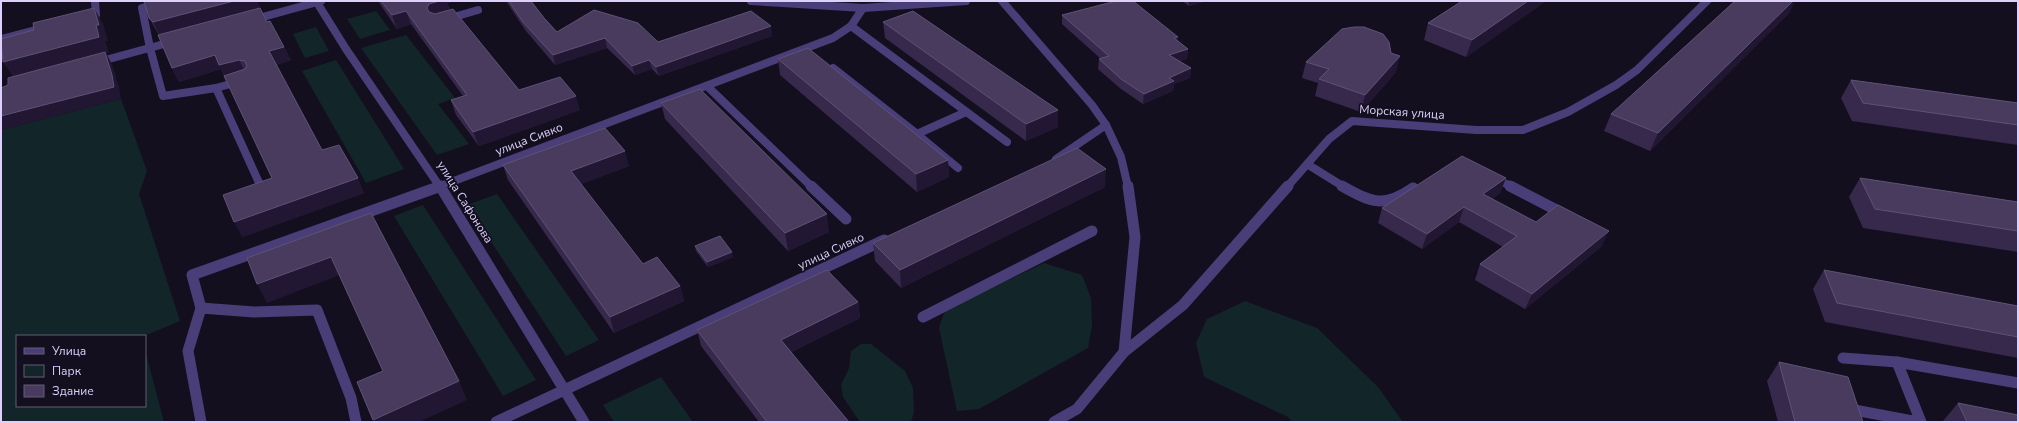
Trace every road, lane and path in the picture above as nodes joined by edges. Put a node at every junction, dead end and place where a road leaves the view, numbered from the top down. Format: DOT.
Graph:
graph roads {
  1 [pos="95,1"];
  2 [pos="165,1"];
  3 [pos="318,1"];
  4 [pos="751,1"];
  5 [pos="966,1"];
  6 [pos="1002,1"];
  7 [pos="1707,1"];
  8 [pos="863,8"];
  9 [pos="478,10"];
  10 [pos="82,18"];
  11 [pos="246,22"];
  12 [pos="438,22"];
  13 [pos="52,26"];
  14 [pos="851,26"];
  15 [pos="187,38"];
  16 [pos="1,39"];
  17 [pos="150,48"];
  18 [pos="826,62"];
  19 [pos="90,64"];
  20 [pos="248,79"];
  21 [pos="707,86"];
  22 [pos="216,88"];
  23 [pos="966,112"];
  24 [pos="1106,125"];
  25 [pos="917,134"];
  26 [pos="1007,142"];
  27 [pos="1049,162"];
  28 [pos="1307,164"];
  29 [pos="958,168"];
  30 [pos="1482,172"];
  31 [pos="1423,182"];
  32 [pos="440,186"];
  33 [pos="262,189"];
  34 [pos="1574,219"];
  35 [pos="846,220"];
  36 [pos="1092,231"];
  37 [pos="892,237"];
  38 [pos="202,308"];
  39 [pos="923,317"];
  40 [pos="1124,352"];
  41 [pos="1842,358"];
  42 [pos="1897,362"];
  43 [pos="2018,383"];
  44 [pos="564,390"];
  45 [pos="202,422"];
  46 [pos="356,422"];
  47 [pos="496,422"];
  48 [pos="584,422"];
  49 [pos="1054,422"];
  50 [pos="1853,422"];
  51 [pos="1918,422"];
  52 [pos="1921,422"];
  1 -- 10 [label="street"];
  2 -- 17 [label="street"];
  3 -- 11 [label="street"];
  3 -- 32 [label="street, улица Сафонова"];
  4 -- 8 [label="street"];
  5 -- 8 [label="street"];
  6 -- 24 [label="street"];
  7 -- 28 [label="street, Морская улица"];
  8 -- 14 [label="street, улица Сивко"];
  9 -- 12 [label="street"];
  13 -- 16 [label="street"];
  14 -- 21 [label="street, улица Сивко"];
  14 -- 23 [label="street"];
  15 -- 17 [label="street"];
  17 -- 19 [label="street"];
  17 -- 22 [label="street"];
  18 -- 25 [label="street"];
  20 -- 22 [label="street"];
  21 -- 32 [label="street, улица Сивко"];
  21 -- 35 [label="street"];
  22 -- 33 [label="street"];
  23 -- 25 [label="street"];
  23 -- 26 [label="street"];
  24 -- 27 [label="street"];
  24 -- 40 [label="street"];
  25 -- 29 [label="street"];
  28 -- 31 [label="street"];
  28 -- 40 [label="street, Морская улица"];
  30 -- 34 [label="street"];
  32 -- 38 [label="street, улица Сивко"];
  32 -- 44 [label="street, улица Сафонова"];
  36 -- 39 [label="street"];
  37 -- 44 [label="street, улица Сивко"];
  38 -- 45 [label="street"];
  38 -- 46 [label="street"];
  40 -- 49 [label="street"];
  41 -- 42 [label="street"];
  42 -- 43 [label="street"];
  42 -- 52 [label="street"];
  44 -- 47 [label="street, улица Сивко"];
  44 -- 48 [label="street, улица Сафонова"];
  50 -- 51 [label="street"];
}
